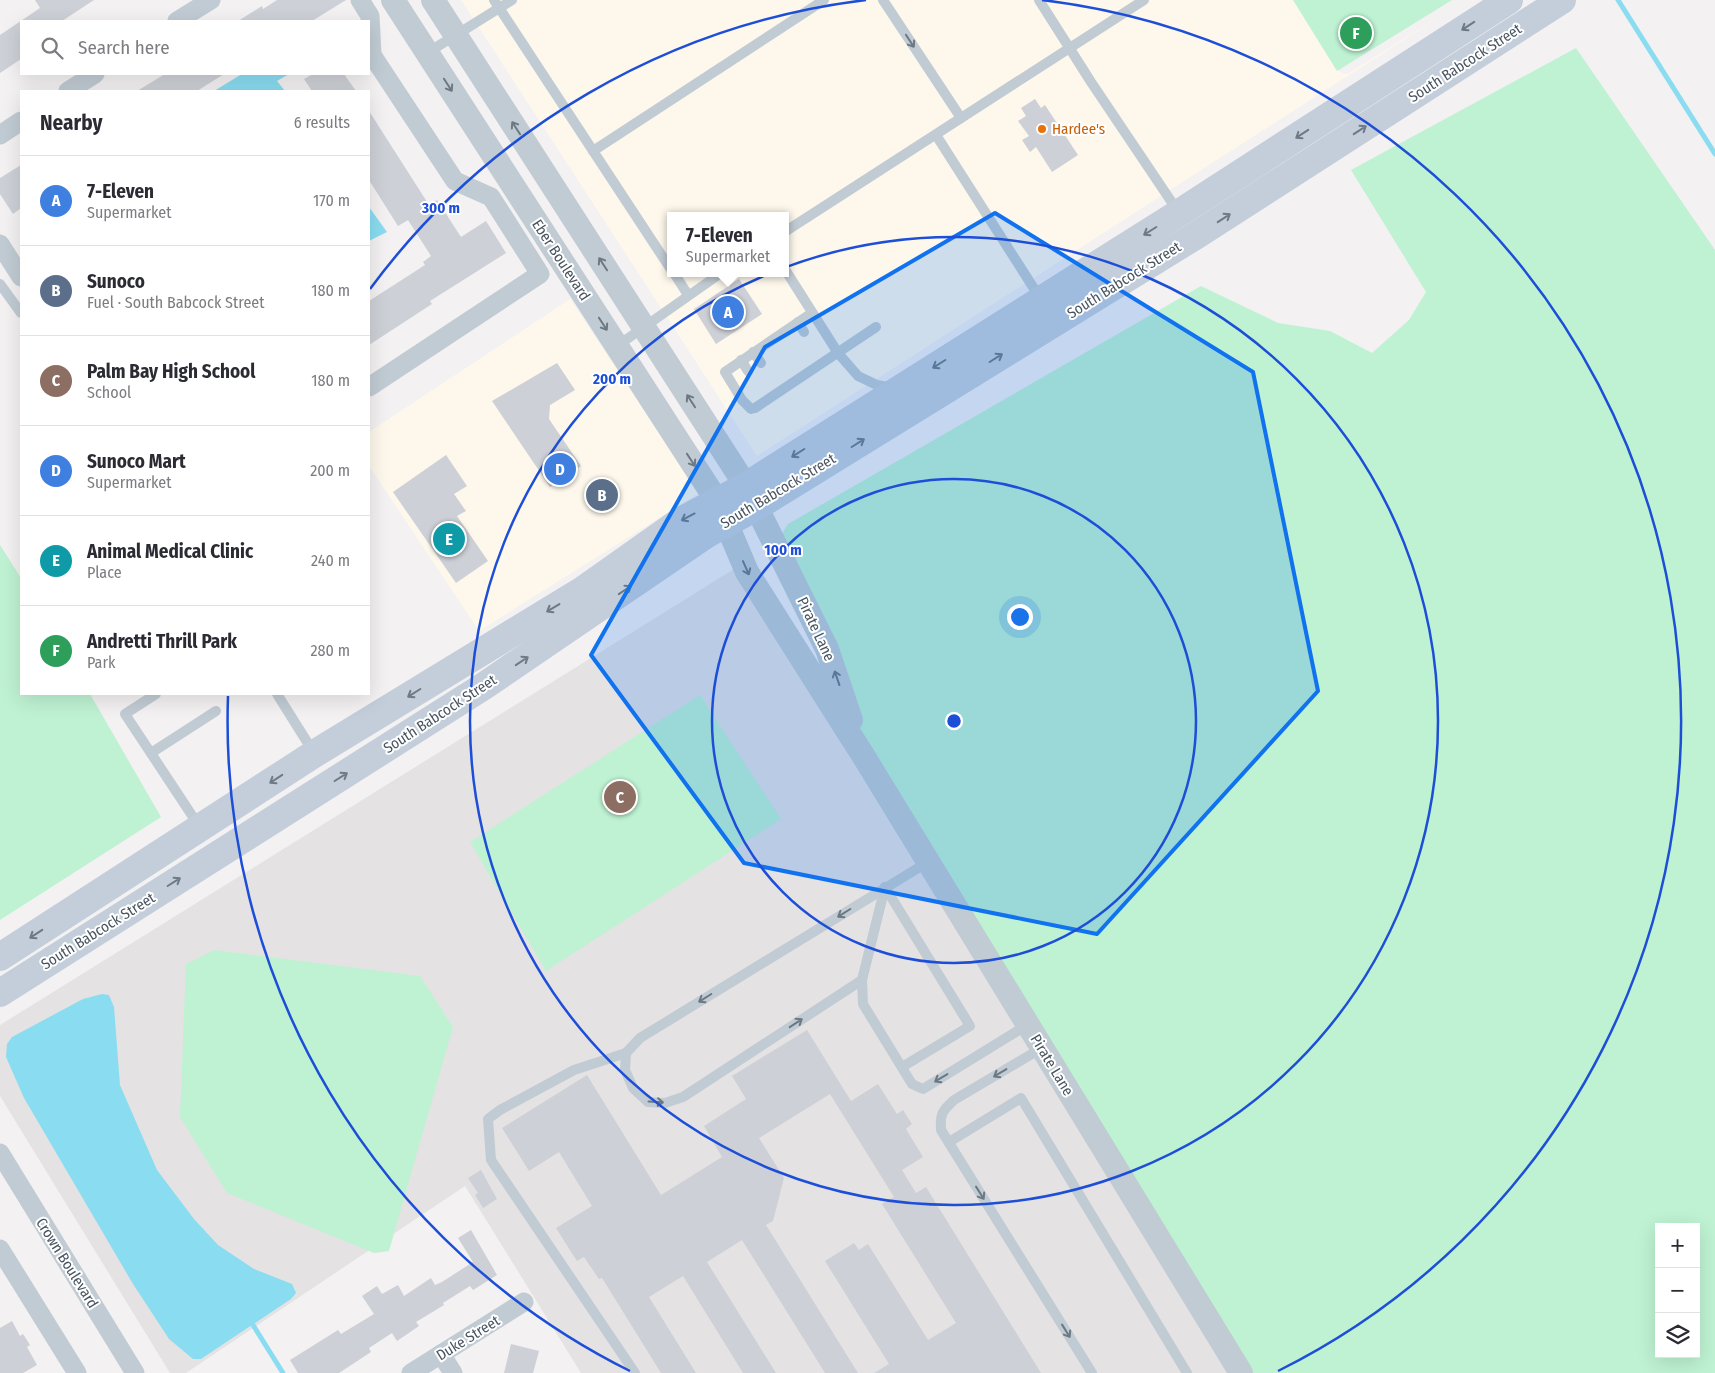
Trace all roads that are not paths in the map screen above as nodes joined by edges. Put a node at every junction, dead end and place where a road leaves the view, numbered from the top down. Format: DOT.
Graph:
graph roads {
  1 [pos="211,0"];
  2 [pos="360,0"];
  3 [pos="393,0"];
  4 [pos="434,0"];
  5 [pos="512,0"];
  6 [pos="824,0"];
  7 [pos="883,0"];
  8 [pos="1039,0"];
  9 [pos="1144,0"];
  10 [pos="1509,0"];
  11 [pos="1562,0"];
  12 [pos="496,4"];
  13 [pos="180,20"];
  14 [pos="456,34"];
  15 [pos="1069,48"];
  16 [pos="427,53"];
  17 [pos="93,75"];
  18 [pos="70,90"];
  19 [pos="961,118"];
  20 [pos="20,122"];
  21 [pos="0,135"];
  22 [pos="936,135"];
  23 [pos="593,151"];
  24 [pos="1187,224"];
  25 [pos="789,229"];
  26 [pos="0,244"];
  27 [pos="561,260"];
  28 [pos="667,263"];
  29 [pos="540,274"];
  30 [pos="20,275"];
  31 [pos="789,276"];
  32 [pos="677,277"];
  33 [pos="715,277"];
  34 [pos="0,284"];
  35 [pos="688,295"];
  36 [pos="1041,300"];
  37 [pos="20,312"];
  38 [pos="812,313"];
  39 [pos="798,322"];
  40 [pos="644,327"];
  41 [pos="876,327"];
  42 [pos="784,331"];
  43 [pos="804,332"];
  44 [pos="771,340"];
  45 [pos="791,340"];
  46 [pos="617,346"];
  47 [pos="778,350"];
  48 [pos="753,352"];
  49 [pos="838,353"];
  50 [pos="741,360"];
  51 [pos="761,363"];
  52 [pos="748,371"];
  53 [pos="370,386"];
  54 [pos="899,390"];
  55 [pos="751,496"];
  56 [pos="722,512"];
  57 [pos="154,695"];
  58 [pos="278,695"];
  59 [pos="216,711"];
  60 [pos="151,753"];
  61 [pos="314,754"];
  62 [pos="864,757"];
  63 [pos="200,828"];
  64 [pos="928,862"];
  65 [pos="885,888"];
  66 [pos="0,957"];
  67 [pos="862,980"];
  68 [pos="0,992"];
  69 [pos="1027,1025"];
  70 [pos="1042,1048"];
  71 [pos="626,1053"];
  72 [pos="902,1067"];
  73 [pos="949,1142"];
  74 [pos="0,1153"];
  75 [pos="0,1249"];
  76 [pos="524,1302"];
  77 [pos="441,1354"];
  78 [pos="77,1373"];
  79 [pos="135,1373"];
  80 [pos="411,1373"];
  81 [pos="453,1373"];
  82 [pos="635,1373"];
  83 [pos="1092,1373"];
  84 [pos="1187,1373"];
  85 [pos="1241,1373"];
  1 -- 13 [label="street"];
  2 -- 29 [label="street"];
  3 -- 16 [label="street, Eber Boulevard"];
  4 -- 14 [label="street"];
  5 -- 12 [label="lane"];
  6 -- 23 [label="lane"];
  7 -- 19 [label="lane, one-way"];
  8 -- 15 [label="lane"];
  9 -- 15 [label="lane"];
  10 -- 24 [label="main road, South Babcock Street, one-way"];
  24 -- 11 [label="main road, South Babcock Street, one-way"];
  12 -- 14 [label="lane"];
  12 -- 23 [label="lane"];
  14 -- 16 [label="lane"];
  40 -- 14 [label="street, one-way"];
  15 -- 19 [label="lane"];
  15 -- 24 [label="lane"];
  16 -- 27 [label="street, Eber Boulevard, one-way"];
  17 -- 18 [label="street"];
  19 -- 22 [label="lane"];
  20 -- 21 [label="street"];
  22 -- 25 [label="lane"];
  22 -- 36 [label="lane"];
  23 -- 28 [label="lane"];
  24 -- 36 [label="main road, South Babcock Street, one-way"];
  55 -- 24 [label="main road, South Babcock Street, one-way"];
  26 -- 30 [label="street"];
  27 -- 29 [label="lane"];
  27 -- 46 [label="street, Eber Boulevard, one-way"];
  29 -- 53 [label="street"];
  31 -- 38 [label="lane"];
  32 -- 35 [label="lane"];
  33 -- 35 [label="lane"];
  34 -- 37 [label="lane"];
  35 -- 40 [label="lane"];
  36 -- 54 [label="main road, South Babcock Street, one-way"];
  38 -- 39 [label="lane"];
  38 -- 49 [label="lane"];
  39 -- 42 [label="lane"];
  39 -- 43 [label="lane"];
  40 -- 46 [label="lane"];
  55 -- 40 [label="street, one-way"];
  41 -- 49 [label="lane"];
  42 -- 44 [label="lane"];
  42 -- 45 [label="lane"];
  44 -- 47 [label="lane"];
  44 -- 48 [label="lane"];
  46 -- 56 [label="street, Eber Boulevard, one-way"];
  48 -- 50 [label="lane"];
  48 -- 51 [label="lane"];
  49 -- 50 [label="lane"];
  49 -- 54 [label="lane"];
  50 -- 52 [label="lane"];
  54 -- 55 [label="main road, South Babcock Street, one-way"];
  55 -- 56 [label="main road, South Babcock Street"];
  62 -- 55 [label="street, Pirate Lane, one-way"];
  56 -- 61 [label="main road, South Babcock Street, one-way"];
  56 -- 62 [label="street, Pirate Lane, one-way"];
  68 -- 56 [label="main road, South Babcock Street, one-way"];
  57 -- 60 [label="lane"];
  58 -- 61 [label="lane"];
  59 -- 60 [label="lane"];
  60 -- 63 [label="lane"];
  61 -- 63 [label="main road, South Babcock Street, one-way"];
  62 -- 64 [label="street, Pirate Lane"];
  63 -- 66 [label="main road, South Babcock Street, one-way"];
  64 -- 65 [label="lane"];
  64 -- 69 [label="street, Pirate Lane"];
  65 -- 67 [label="lane"];
  65 -- 71 [label="lane, one-way"];
  65 -- 72 [label="lane"];
  71 -- 67 [label="lane, one-way"];
  67 -- 72 [label="lane"];
  69 -- 70 [label="street, Pirate Lane"];
  69 -- 72 [label="lane, one-way"];
  70 -- 73 [label="lane, one-way"];
  70 -- 85 [label="street, Pirate Lane"];
  71 -- 82 [label="lane"];
  73 -- 83 [label="lane, one-way"];
  73 -- 84 [label="lane"];
  74 -- 79 [label="street, Crown Boulevard"];
  75 -- 78 [label="street"];
  76 -- 77 [label="street, Duke Street"];
  77 -- 80 [label="street, Duke Street"];
  77 -- 81 [label="street"];
}
